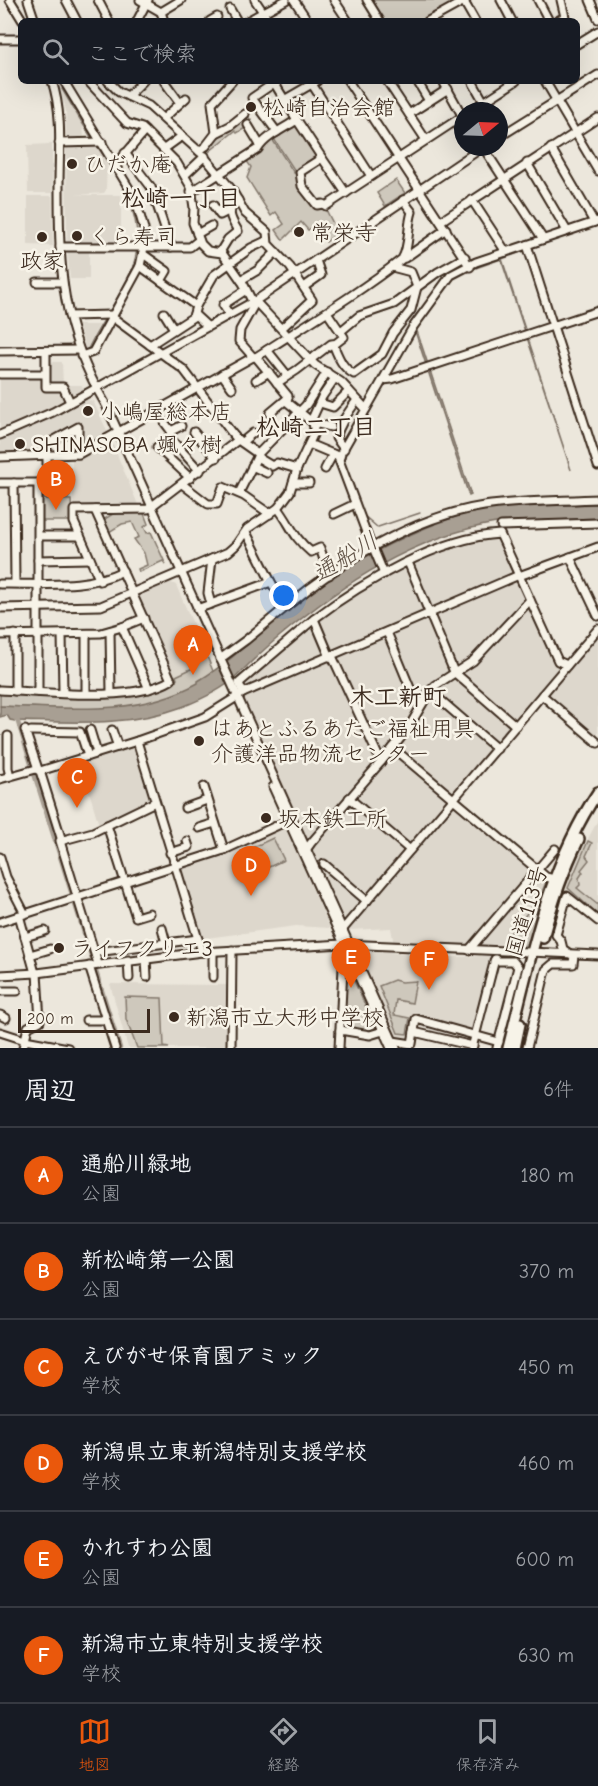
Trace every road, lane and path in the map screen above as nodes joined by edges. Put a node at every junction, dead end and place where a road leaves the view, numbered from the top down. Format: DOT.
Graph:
graph roads {
  1 [pos="10,0"];
  2 [pos="28,0"];
  3 [pos="66,0"];
  4 [pos="98,0"];
  5 [pos="181,0"];
  6 [pos="255,0"];
  7 [pos="286,0"];
  8 [pos="294,0"];
  9 [pos="334,0"];
  10 [pos="367,0"];
  11 [pos="465,0"];
  12 [pos="501,0"];
  13 [pos="538,0"];
  14 [pos="561,0"];
  15 [pos="590,0"];
  16 [pos="145,1"];
  17 [pos="230,9"];
  18 [pos="161,12"];
  19 [pos="263,12"];
  20 [pos="21,18"];
  21 [pos="34,18"];
  22 [pos="75,18"];
  23 [pos="107,18"];
  24 [pos="138,18"];
  25 [pos="163,18"];
  26 [pos="235,18"];
  27 [pos="252,18"];
  28 [pos="267,18"];
  29 [pos="306,18"];
  30 [pos="346,18"];
  31 [pos="378,18"];
  32 [pos="439,18"];
  33 [pos="474,18"];
  34 [pos="510,18"];
  35 [pos="547,18"];
  36 [pos="563,18"];
  37 [pos="598,19"];
  38 [pos="598,31"];
  39 [pos="0,39"];
  40 [pos="18,39"];
  41 [pos="580,42"];
  42 [pos="598,75"];
  43 [pos="53,84"];
  44 [pos="67,84"];
  45 [pos="91,84"];
  46 [pos="111,84"];
  47 [pos="140,84"];
  48 [pos="167,84"];
  49 [pos="228,84"];
  50 [pos="270,84"];
  51 [pos="274,84"];
  52 [pos="310,84"];
  53 [pos="314,84"];
  54 [pos="350,84"];
  55 [pos="389,84"];
  56 [pos="419,84"];
  57 [pos="445,84"];
  58 [pos="474,84"];
  59 [pos="508,84"];
  60 [pos="547,84"];
  61 [pos="448,89"];
  62 [pos="128,96"];
  63 [pos="284,100"];
  64 [pos="556,100"];
  65 [pos="429,101"];
  66 [pos="455,102"];
  67 [pos="484,102"];
  68 [pos="245,114"];
  69 [pos="409,114"];
  70 [pos="164,118"];
  71 [pos="598,118"];
  72 [pos="297,120"];
  73 [pos="454,122"];
  74 [pos="248,125"];
  75 [pos="146,131"];
  76 [pos="508,131"];
  77 [pos="277,132"];
  78 [pos="575,132"];
  79 [pos="216,133"];
  80 [pos="182,136"];
  81 [pos="426,140"];
  82 [pos="102,142"];
  83 [pos="59,143"];
  84 [pos="260,145"];
  85 [pos="164,148"];
  86 [pos="551,148"];
  87 [pos="125,153"];
  88 [pos="202,154"];
  89 [pos="469,156"];
  90 [pos="489,156"];
  91 [pos="322,158"];
  92 [pos="399,158"];
  93 [pos="527,163"];
  94 [pos="116,165"];
  95 [pos="598,171"];
  96 [pos="185,175"];
  97 [pos="219,175"];
  98 [pos="371,176"];
  99 [pos="504,179"];
  100 [pos="419,189"];
  101 [pos="191,192"];
  102 [pos="346,193"];
  103 [pos="238,200"];
  104 [pos="404,200"];
  105 [pos="472,200"];
  106 [pos="213,205"];
  107 [pos="230,210"];
  108 [pos="441,221"];
  109 [pos="596,221"];
  110 [pos="211,226"];
  111 [pos="446,229"];
  112 [pos="567,231"];
  113 [pos="198,237"];
  114 [pos="543,239"];
  115 [pos="266,241"];
  116 [pos="527,245"];
  117 [pos="60,247"];
  118 [pos="171,248"];
  119 [pos="143,251"];
  120 [pos="220,252"];
  121 [pos="276,252"];
  122 [pos="506,252"];
  123 [pos="465,257"];
  124 [pos="402,259"];
  125 [pos="316,260"];
  126 [pos="229,263"];
  127 [pos="140,266"];
  128 [pos="392,267"];
  129 [pos="470,267"];
  130 [pos="296,274"];
  131 [pos="161,280"];
  132 [pos="241,280"];
  133 [pos="37,282"];
  134 [pos="62,282"];
  135 [pos="304,287"];
  136 [pos="417,287"];
  137 [pos="246,290"];
  138 [pos="254,301"];
  139 [pos="309,304"];
  140 [pos="195,310"];
  141 [pos="598,311"];
  142 [pos="327,312"];
  143 [pos="164,314"];
  144 [pos="229,314"];
  145 [pos="69,316"];
  146 [pos="112,316"];
  147 [pos="318,316"];
  148 [pos="553,326"];
  149 [pos="207,327"];
  150 [pos="282,328"];
  151 [pos="174,329"];
  152 [pos="341,331"];
  153 [pos="290,337"];
  154 [pos="333,344"];
  155 [pos="150,345"];
  156 [pos="267,350"];
  157 [pos="0,351"];
  158 [pos="45,351"];
  159 [pos="159,352"];
  160 [pos="80,353"];
  161 [pos="254,357"];
  162 [pos="310,359"];
  163 [pos="269,372"];
  164 [pos="327,372"];
  165 [pos="351,373"];
  166 [pos="0,374"];
  167 [pos="45,374"];
  168 [pos="222,374"];
  169 [pos="287,375"];
  170 [pos="386,379"];
  171 [pos="256,380"];
  172 [pos="338,380"];
  173 [pos="278,382"];
  174 [pos="96,387"];
  175 [pos="196,388"];
  176 [pos="232,388"];
  177 [pos="350,391"];
  178 [pos="288,398"];
  179 [pos="357,400"];
  180 [pos="70,402"];
  181 [pos="320,403"];
  182 [pos="366,409"];
  183 [pos="270,412"];
  184 [pos="299,413"];
  185 [pos="345,417"];
  186 [pos="165,423"];
  187 [pos="313,423"];
  188 [pos="357,425"];
  189 [pos="181,426"];
  190 [pos="331,427"];
  191 [pos="171,431"];
  192 [pos="194,432"];
  193 [pos="116,433"];
  194 [pos="253,433"];
  195 [pos="0,435"];
  196 [pos="240,441"];
  197 [pos="309,444"];
  198 [pos="157,447"];
  199 [pos="339,453"];
  200 [pos="78,454"];
  201 [pos="258,455"];
  202 [pos="47,456"];
  203 [pos="0,457"];
  204 [pos="216,458"];
  205 [pos="598,465"];
  206 [pos="252,466"];
  207 [pos="297,469"];
  208 [pos="325,469"];
  209 [pos="200,471"];
  210 [pos="267,473"];
  211 [pos="190,478"];
  212 [pos="0,483"];
  213 [pos="14,483"];
  214 [pos="38,483"];
  215 [pos="293,483"];
  216 [pos="309,483"];
  217 [pos="182,484"];
  218 [pos="238,493"];
  219 [pos="598,499"];
  220 [pos="355,504"];
  221 [pos="150,508"];
  222 [pos="278,508"];
  223 [pos="95,510"];
  224 [pos="270,514"];
  225 [pos="334,514"];
  226 [pos="598,523"];
  227 [pos="501,526"];
  228 [pos="246,532"];
  229 [pos="39,536"];
  230 [pos="80,536"];
  231 [pos="598,547"];
  232 [pos="373,549"];
  233 [pos="570,557"];
  234 [pos="212,559"];
  235 [pos="38,560"];
  236 [pos="90,560"];
  237 [pos="408,562"];
  238 [pos="123,571"];
  239 [pos="383,572"];
  240 [pos="178,573"];
  241 [pos="329,575"];
  242 [pos="519,576"];
  243 [pos="100,580"];
  244 [pos="271,582"];
  245 [pos="0,584"];
  246 [pos="15,584"];
  247 [pos="38,584"];
  248 [pos="133,594"];
  249 [pos="530,600"];
  250 [pos="211,604"];
  251 [pos="286,607"];
  252 [pos="0,608"];
  253 [pos="38,608"];
  254 [pos="197,609"];
  255 [pos="430,614"];
  256 [pos="598,616"];
  257 [pos="144,618"];
  258 [pos="314,619"];
  259 [pos="122,627"];
  260 [pos="110,631"];
  261 [pos="387,632"];
  262 [pos="597,632"];
  263 [pos="0,634"];
  264 [pos="15,634"];
  265 [pos="38,634"];
  266 [pos="62,634"];
  267 [pos="86,634"];
  268 [pos="331,656"];
  269 [pos="219,660"];
  270 [pos="567,665"];
  271 [pos="454,672"];
  272 [pos="149,689"];
  273 [pos="0,690"];
  274 [pos="15,691"];
  275 [pos="430,691"];
  276 [pos="38,692"];
  277 [pos="63,692"];
  278 [pos="86,693"];
  279 [pos="111,693"];
  280 [pos="236,694"];
  281 [pos="542,695"];
  282 [pos="422,704"];
  283 [pos="516,726"];
  284 [pos="90,730"];
  285 [pos="112,730"];
  286 [pos="8,736"];
  287 [pos="137,741"];
  288 [pos="598,743"];
  289 [pos="118,747"];
  290 [pos="393,748"];
  291 [pos="497,749"];
  292 [pos="97,753"];
  293 [pos="88,756"];
  294 [pos="381,762"];
  295 [pos="36,770"];
  296 [pos="10,776"];
  297 [pos="0,779"];
  298 [pos="204,787"];
  299 [pos="598,792"];
  300 [pos="349,798"];
  301 [pos="207,800"];
  302 [pos="454,800"];
  303 [pos="155,802"];
  304 [pos="598,802"];
  305 [pos="185,808"];
  306 [pos="287,821"];
  307 [pos="215,824"];
  308 [pos="107,825"];
  309 [pos="200,828"];
  310 [pos="61,841"];
  311 [pos="187,841"];
  312 [pos="555,849"];
  313 [pos="224,850"];
  314 [pos="306,850"];
  315 [pos="410,850"];
  316 [pos="170,853"];
  317 [pos="0,857"];
  318 [pos="324,864"];
  319 [pos="174,865"];
  320 [pos="538,869"];
  321 [pos="554,879"];
  322 [pos="125,881"];
  323 [pos="73,897"];
  324 [pos="367,901"];
  325 [pos="149,913"];
  326 [pos="22,914"];
  327 [pos="598,921"];
  328 [pos="0,922"];
  329 [pos="162,928"];
  330 [pos="343,929"];
  331 [pos="45,931"];
  332 [pos="25,937"];
  333 [pos="198,939"];
  334 [pos="166,943"];
  335 [pos="346,945"];
  336 [pos="50,949"];
  337 [pos="232,950"];
  338 [pos="469,950"];
  339 [pos="496,951"];
  340 [pos="96,952"];
  341 [pos="202,952"];
  342 [pos="213,952"];
  343 [pos="536,952"];
  344 [pos="30,955"];
  345 [pos="572,955"];
  346 [pos="598,955"];
  347 [pos="146,958"];
  348 [pos="128,960"];
  349 [pos="494,961"];
  350 [pos="94,965"];
  351 [pos="343,968"];
  352 [pos="36,973"];
  353 [pos="0,975"];
  354 [pos="147,977"];
  355 [pos="213,977"];
  356 [pos="129,978"];
  357 [pos="17,991"];
  358 [pos="0,992"];
  359 [pos="86,1020"];
  360 [pos="106,1020"];
  361 [pos="340,1030"];
  362 [pos="383,1031"];
  363 [pos="0,1032"];
  364 [pos="414,1032"];
  365 [pos="475,1035"];
  366 [pos="24,1044"];
  367 [pos="498,1045"];
  368 [pos="393,1046"];
  369 [pos="472,1047"];
  370 [pos="68,1048"];
  371 [pos="115,1048"];
  372 [pos="231,1048"];
  373 [pos="339,1048"];
  374 [pos="508,1048"];
  375 [pos="515,1048"];
  376 [pos="526,1048"];
  1 -- 20 [label="street"];
  2 -- 21 [label="street"];
  3 -- 22 [label="street"];
  4 -- 23 [label="street"];
  5 -- 18 [label="street"];
  6 -- 19 [label="street"];
  7 -- 19 [label="street"];
  8 -- 29 [label="street"];
  9 -- 30 [label="street"];
  10 -- 31 [label="street"];
  11 -- 32 [label="street"];
  11 -- 33 [label="street"];
  12 -- 34 [label="street"];
  13 -- 35 [label="street"];
  14 -- 36 [label="street"];
  15 -- 37 [label="street"];
  16 -- 18 [label="street"];
  16 -- 24 [label="street"];
  17 -- 26 [label="street"];
  18 -- 25 [label="street"];
  19 -- 27 [label="street"];
  19 -- 28 [label="street"];
  38 -- 41 [label="street"];
  39 -- 40 [label="street"];
  42 -- 64 [label="street"];
  43 -- 83 [label="street"];
  44 -- 82 [label="street"];
  45 -- 75 [label="street"];
  46 -- 62 [label="street"];
  47 -- 62 [label="street"];
  48 -- 70 [label="street"];
  49 -- 79 [label="street"];
  50 -- 77 [label="street"];
  51 -- 63 [label="street"];
  52 -- 63 [label="street"];
  53 -- 98 [label="street"];
  54 -- 92 [label="street"];
  55 -- 69 [label="street"];
  56 -- 65 [label="street"];
  57 -- 61 [label="street"];
  58 -- 67 [label="street"];
  59 -- 67 [label="street"];
  60 -- 64 [label="street"];
  61 -- 65 [label="street"];
  61 -- 66 [label="street"];
  62 -- 70 [label="street"];
  63 -- 72 [label="street"];
  64 -- 76 [label="street"];
  64 -- 78 [label="street"];
  65 -- 69 [label="street"];
  68 -- 79 [label="street"];
  69 -- 81 [label="street"];
  70 -- 80 [label="street"];
  71 -- 78 [label="street"];
  72 -- 77 [label="street"];
  72 -- 91 [label="street"];
  73 -- 81 [label="street"];
  74 -- 84 [label="street"];
  75 -- 85 [label="street"];
  75 -- 87 [label="street"];
  77 -- 84 [label="street"];
  78 -- 86 [label="street"];
  78 -- 95 [label="street"];
  79 -- 88 [label="street"];
  80 -- 85 [label="street"];
  80 -- 88 [label="street"];
  81 -- 92 [label="street"];
  82 -- 83 [label="street"];
  82 -- 94 [label="street"];
  83 -- 117 [label="street"];
  84 -- 97 [label="street"];
  85 -- 96 [label="street"];
  86 -- 93 [label="street"];
  86 -- 109 [label="street"];
  87 -- 94 [label="street"];
  87 -- 118 [label="street"];
  88 -- 96 [label="street"];
  88 -- 97 [label="street"];
  89 -- 100 [label="street"];
  90 -- 99 [label="street"];
  91 -- 102 [label="street"];
  91 -- 102 [label="street"];
  92 -- 98 [label="street"];
  92 -- 100 [label="street"];
  93 -- 99 [label="street"];
  93 -- 112 [label="street"];
  94 -- 119 [label="street"];
  96 -- 101 [label="street"];
  97 -- 101 [label="street"];
  97 -- 103 [label="street"];
  98 -- 102 [label="street"];
  99 -- 105 [label="street"];
  99 -- 114 [label="street"];
  100 -- 104 [label="street"];
  100 -- 108 [label="street"];
  101 -- 113 [label="street"];
  103 -- 107 [label="street"];
  103 -- 115 [label="street"];
  104 -- 124 [label="street"];
  104 -- 125 [label="street"];
  105 -- 108 [label="street"];
  105 -- 122 [label="street"];
  106 -- 107 [label="street"];
  107 -- 120 [label="street"];
  108 -- 111 [label="street"];
  109 -- 112 [label="street"];
  110 -- 113 [label="street"];
  111 -- 123 [label="street"];
  111 -- 124 [label="street"];
  112 -- 114 [label="street"];
  113 -- 118 [label="street"];
  113 -- 120 [label="street"];
  114 -- 116 [label="street"];
  115 -- 121 [label="street"];
  115 -- 126 [label="street"];
  116 -- 122 [label="street"];
  116 -- 148 [label="street"];
  117 -- 119 [label="street"];
  117 -- 134 [label="street"];
  118 -- 119 [label="street"];
  119 -- 127 [label="street"];
  119 -- 131 [label="street"];
  120 -- 126 [label="street"];
  121 -- 130 [label="street"];
  121 -- 132 [label="street"];
  122 -- 129 [label="street"];
  123 -- 129 [label="street"];
  123 -- 136 [label="street"];
  124 -- 128 [label="street"];
  125 -- 130 [label="street"];
  125 -- 135 [label="street"];
  126 -- 132 [label="street"];
  126 -- 140 [label="street"];
  127 -- 131 [label="street"];
  127 -- 146 [label="street"];
  128 -- 136 [label="street"];
  128 -- 142 [label="street"];
  129 -- 170 [label="street"];
  130 -- 135 [label="street"];
  130 -- 138 [label="street"];
  131 -- 140 [label="street"];
  132 -- 137 [label="street"];
  133 -- 134 [label="street"];
  134 -- 145 [label="street"];
  135 -- 139 [label="street"];
  136 -- 152 [label="street"];
  136 -- 165 [label="street"];
  137 -- 138 [label="street"];
  137 -- 144 [label="street"];
  138 -- 144 [label="street"];
  138 -- 150 [label="street"];
  138 -- 161 [label="street"];
  139 -- 147 [label="street"];
  139 -- 150 [label="street"];
  140 -- 149 [label="street"];
  140 -- 151 [label="street"];
  141 -- 148 [label="street"];
  142 -- 147 [label="street"];
  142 -- 152 [label="street"];
  143 -- 151 [label="street"];
  144 -- 149 [label="street"];
  145 -- 146 [label="street"];
  145 -- 160 [label="street"];
  146 -- 155 [label="street"];
  146 -- 160 [label="street"];
  147 -- 153 [label="street"];
  148 -- 170 [label="street"];
  148 -- 205 [label="street"];
  149 -- 159 [label="street"];
  150 -- 153 [label="street"];
  151 -- 155 [label="street"];
  152 -- 154 [label="street"];
  153 -- 156 [label="street"];
  153 -- 162 [label="street"];
  154 -- 162 [label="street"];
  154 -- 165 [label="street"];
  155 -- 159 [label="street"];
  156 -- 161 [label="street"];
  156 -- 169 [label="street"];
  157 -- 158 [label="street"];
  158 -- 160 [label="street"];
  158 -- 167 [label="street"];
  159 -- 174 [label="street"];
  159 -- 175 [label="street"];
  160 -- 174 [label="street"];
  161 -- 163 [label="street"];
  161 -- 168 [label="street"];
  162 -- 164 [label="street"];
  162 -- 169 [label="street"];
  163 -- 171 [label="street"];
  163 -- 173 [label="street"];
  164 -- 172 [label="street"];
  164 -- 184 [label="street"];
  165 -- 172 [label="street"];
  166 -- 167 [label="street"];
  167 -- 180 [label="street"];
  168 -- 175 [label="street"];
  168 -- 176 [label="street"];
  169 -- 173 [label="street"];
  170 -- 182 [label="street"];
  172 -- 177 [label="street"];
  172 -- 181 [label="street"];
  173 -- 178 [label="street"];
  174 -- 180 [label="street"];
  174 -- 193 [label="street"];
  175 -- 193 [label="street"];
  175 -- 196 [label="street"];
  177 -- 179 [label="street"];
  177 -- 181 [label="street"];
  178 -- 183 [label="street"];
  178 -- 184 [label="street"];
  179 -- 182 [label="street"];
  179 -- 185 [label="street"];
  180 -- 195 [label="street"];
  181 -- 187 [label="street"];
  182 -- 188 [label="street"];
  184 -- 187 [label="street"];
  184 -- 201 [label="street"];
  185 -- 188 [label="street"];
  185 -- 199 [label="street"];
  186 -- 191 [label="street"];
  187 -- 190 [label="street"];
  187 -- 197 [label="street"];
  188 -- 199 [label="street"];
  189 -- 191 [label="street"];
  191 -- 209 [label="street"];
  192 -- 204 [label="street"];
  193 -- 200 [label="street"];
  193 -- 221 [label="street"];
  194 -- 196 [label="street"];
  196 -- 201 [label="street"];
  196 -- 204 [label="street"];
  197 -- 199 [label="street"];
  197 -- 207 [label="street"];
  198 -- 211 [label="street"];
  199 -- 208 [label="street"];
  199 -- 220 [label="street"];
  200 -- 202 [label="street"];
  200 -- 202 [label="street"];
  201 -- 206 [label="street"];
  201 -- 207 [label="street"];
  202 -- 203 [label="street"];
  202 -- 214 [label="street"];
  204 -- 209 [label="street"];
  206 -- 210 [label="street"];
  206 -- 218 [label="street"];
  207 -- 215 [label="street"];
  209 -- 211 [label="street"];
  211 -- 217 [label="street"];
  212 -- 213 [label="street"];
  213 -- 214 [label="street"];
  213 -- 246 [label="street"];
  214 -- 229 [label="street"];
  215 -- 216 [label="street"];
  215 -- 222 [label="street"];
  217 -- 218 [label="street"];
  217 -- 221 [label="street"];
  218 -- 224 [label="street"];
  219 -- 232 [label="street"];
  220 -- 225 [label="street"];
  220 -- 232 [label="street"];
  221 -- 223 [label="street"];
  221 -- 240 [label="street"];
  222 -- 224 [label="street"];
  222 -- 241 [label="street"];
  223 -- 230 [label="street"];
  223 -- 238 [label="street"];
  224 -- 228 [label="street"];
  226 -- 227 [label="street"];
  228 -- 234 [label="street"];
  228 -- 244 [label="street"];
  229 -- 230 [label="street"];
  229 -- 235 [label="street"];
  230 -- 236 [label="street"];
  231 -- 233 [label="street"];
  232 -- 239 [label="street"];
  232 -- 241 [label="street"];
  233 -- 242 [label="street"];
  233 -- 256 [label="street"];
  234 -- 240 [label="street"];
  234 -- 250 [label="street"];
  235 -- 236 [label="street"];
  235 -- 247 [label="street"];
  236 -- 243 [label="street"];
  237 -- 239 [label="street"];
  237 -- 242 [label="street"];
  237 -- 255 [label="street"];
  238 -- 243 [label="street"];
  238 -- 248 [label="street"];
  239 -- 258 [label="street"];
  240 -- 248 [label="street"];
  240 -- 254 [label="street"];
  240 -- 269 [label="street"];
  241 -- 251 [label="street"];
  242 -- 249 [label="street"];
  242 -- 255 [label="street"];
  243 -- 247 [label="street"];
  244 -- 250 [label="street"];
  244 -- 251 [label="street"];
  245 -- 246 [label="street"];
  246 -- 247 [label="street"];
  247 -- 253 [label="street"];
  248 -- 253 [label="street"];
  248 -- 257 [label="street"];
  249 -- 270 [label="street"];
  249 -- 271 [label="street"];
  250 -- 254 [label="street"];
  251 -- 269 [label="street"];
  252 -- 253 [label="street"];
  253 -- 265 [label="street"];
  254 -- 269 [label="street"];
  255 -- 261 [label="street"];
  255 -- 271 [label="street"];
  257 -- 259 [label="street"];
  257 -- 272 [label="street"];
  258 -- 268 [label="street"];
  258 -- 280 [label="street"];
  259 -- 260 [label="street"];
  259 -- 272 [label="street"];
  260 -- 267 [label="street"];
  260 -- 279 [label="street"];
  261 -- 268 [label="street"];
  261 -- 282 [label="street"];
  262 -- 270 [label="street"];
  263 -- 264 [label="street"];
  264 -- 265 [label="street"];
  264 -- 274 [label="street"];
  265 -- 266 [label="street"];
  265 -- 276 [label="street"];
  266 -- 267 [label="street"];
  266 -- 277 [label="street"];
  267 -- 278 [label="street"];
  268 -- 280 [label="street"];
  268 -- 294 [label="street"];
  269 -- 280 [label="street"];
  270 -- 281 [label="street"];
  271 -- 275 [label="street"];
  271 -- 283 [label="street"];
  272 -- 279 [label="street"];
  273 -- 274 [label="street"];
  274 -- 276 [label="street"];
  275 -- 282 [label="street"];
  275 -- 291 [label="street"];
  276 -- 277 [label="street"];
  277 -- 278 [label="street"];
  278 -- 279 [label="street"];
  280 -- 287 [label="street"];
  280 -- 306 [label="street"];
  280 -- 314 [label="street"];
  281 -- 283 [label="street"];
  281 -- 288 [label="street"];
  282 -- 290 [label="street"];
  283 -- 291 [label="street"];
  284 -- 292 [label="street"];
  285 -- 289 [label="street"];
  286 -- 296 [label="street"];
  287 -- 289 [label="street"];
  287 -- 303 [label="street"];
  289 -- 292 [label="street"];
  290 -- 294 [label="street"];
  290 -- 302 [label="street"];
  291 -- 302 [label="street"];
  292 -- 293 [label="street"];
  293 -- 295 [label="street"];
  293 -- 295 [label="street"];
  294 -- 300 [label="street"];
  295 -- 296 [label="street"];
  295 -- 310 [label="street"];
  296 -- 297 [label="street"];
  298 -- 301 [label="street"];
  299 -- 321 [label="highway, 国道113号"];
  300 -- 314 [label="street"];
  300 -- 315 [label="street"];
  301 -- 305 [label="street"];
  301 -- 307 [label="street"];
  302 -- 315 [label="street"];
  302 -- 320 [label="street"];
  303 -- 308 [label="street"];
  303 -- 316 [label="street"];
  304 -- 343 [label="highway, 国道113号"];
  306 -- 313 [label="street"];
  306 -- 335 [label="street"];
  307 -- 309 [label="street"];
  307 -- 313 [label="street"];
  308 -- 310 [label="street"];
  308 -- 322 [label="street"];
  310 -- 323 [label="street"];
  311 -- 316 [label="street"];
  312 -- 320 [label="street"];
  313 -- 319 [label="street"];
  314 -- 330 [label="street"];
  315 -- 324 [label="street"];
  316 -- 319 [label="street"];
  317 -- 326 [label="street"];
  318 -- 324 [label="street"];
  319 -- 322 [label="street"];
  319 -- 333 [label="street"];
  320 -- 321 [label="street"];
  320 -- 338 [label="street"];
  321 -- 343 [label="highway, 国道113号"];
  322 -- 323 [label="street"];
  322 -- 325 [label="street"];
  323 -- 326 [label="street"];
  323 -- 350 [label="street"];
  324 -- 330 [label="street"];
  326 -- 328 [label="street"];
  326 -- 332 [label="street"];
  327 -- 345 [label="street"];
  329 -- 334 [label="street"];
  330 -- 335 [label="street"];
  331 -- 332 [label="street"];
  332 -- 344 [label="street"];
  333 -- 334 [label="street"];
  333 -- 341 [label="street"];
  334 -- 340 [label="street"];
  335 -- 337 [label="street"];
  335 -- 338 [label="street"];
  335 -- 362 [label="street"];
  335 -- 368 [label="street"];
  336 -- 344 [label="street"];
  337 -- 342 [label="street"];
  337 -- 372 [label="street"];
  338 -- 339 [label="street"];
  339 -- 343 [label="street"];
  339 -- 349 [label="street"];
  341 -- 342 [label="street"];
  341 -- 347 [label="street"];
  342 -- 355 [label="street"];
  343 -- 345 [label="street"];
  343 -- 374 [label="highway, 国道113号"];
  343 -- 375 [label="highway, 国道113号"];
  344 -- 352 [label="street"];
  345 -- 346 [label="street"];
  345 -- 376 [label="street"];
  347 -- 348 [label="street"];
  347 -- 354 [label="street"];
  348 -- 350 [label="street"];
  348 -- 356 [label="street"];
  349 -- 365 [label="street"];
  349 -- 367 [label="street"];
  350 -- 352 [label="street"];
  350 -- 360 [label="street"];
  351 -- 361 [label="street"];
  352 -- 353 [label="street"];
  352 -- 366 [label="street"];
  357 -- 358 [label="street"];
  359 -- 360 [label="street"];
  360 -- 371 [label="street"];
  361 -- 362 [label="street"];
  361 -- 373 [label="street"];
  362 -- 368 [label="street"];
  363 -- 366 [label="street"];
  364 -- 365 [label="street"];
  364 -- 368 [label="street"];
  364 -- 369 [label="street"];
  365 -- 367 [label="street"];
  365 -- 369 [label="street"];
  366 -- 370 [label="street"];
}
